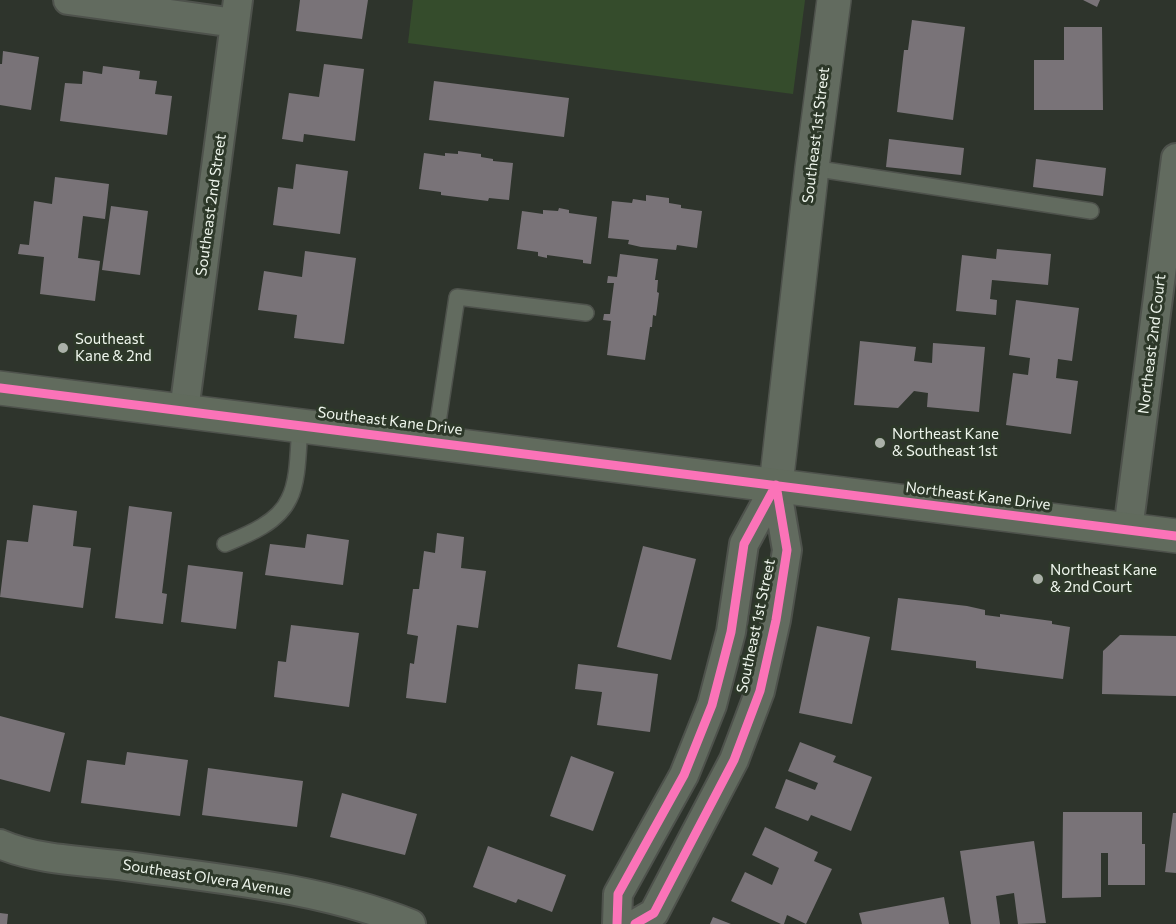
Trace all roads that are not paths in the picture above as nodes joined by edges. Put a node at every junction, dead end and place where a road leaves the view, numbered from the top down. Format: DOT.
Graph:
graph roads {
  1 [pos="68,0"];
  2 [pos="834,0"];
  3 [pos="237,12"];
  4 [pos="1176,158"];
  5 [pos="812,168"];
  6 [pos="1091,211"];
  7 [pos="586,313"];
  8 [pos="0,388"];
  9 [pos="184,411"];
  10 [pos="300,425"];
  11 [pos="435,442"];
  12 [pos="776,485"];
  13 [pos="1128,530"];
  14 [pos="1176,536"];
  15 [pos="225,544"];
  16 [pos="0,844"];
  17 [pos="411,924"];
  18 [pos="617,924"];
  19 [pos="635,924"];
  1 -- 3 [label="street"];
  2 -- 5 [label="street, Southeast 1st Street"];
  3 -- 9 [label="street, Southeast 2nd Street"];
  4 -- 13 [label="street, Northeast 2nd Court"];
  5 -- 6 [label="lane"];
  5 -- 12 [label="street, Southeast 1st Street"];
  7 -- 11 [label="lane"];
  8 -- 9 [label="main road, Southeast Kane Drive"];
  9 -- 10 [label="main road, Southeast Kane Drive"];
  10 -- 11 [label="main road, Southeast Kane Drive"];
  10 -- 15 [label="lane"];
  11 -- 12 [label="main road, Southeast Kane Drive"];
  12 -- 13 [label="main road, Northeast Kane Drive"];
  12 -- 18 [label="street, Southeast 1st Street"];
  12 -- 19 [label="street, Southeast 1st Street"];
  13 -- 14 [label="main road, Northeast Kane Drive"];
  16 -- 17 [label="street, Southeast Olvera Avenue"];
}
